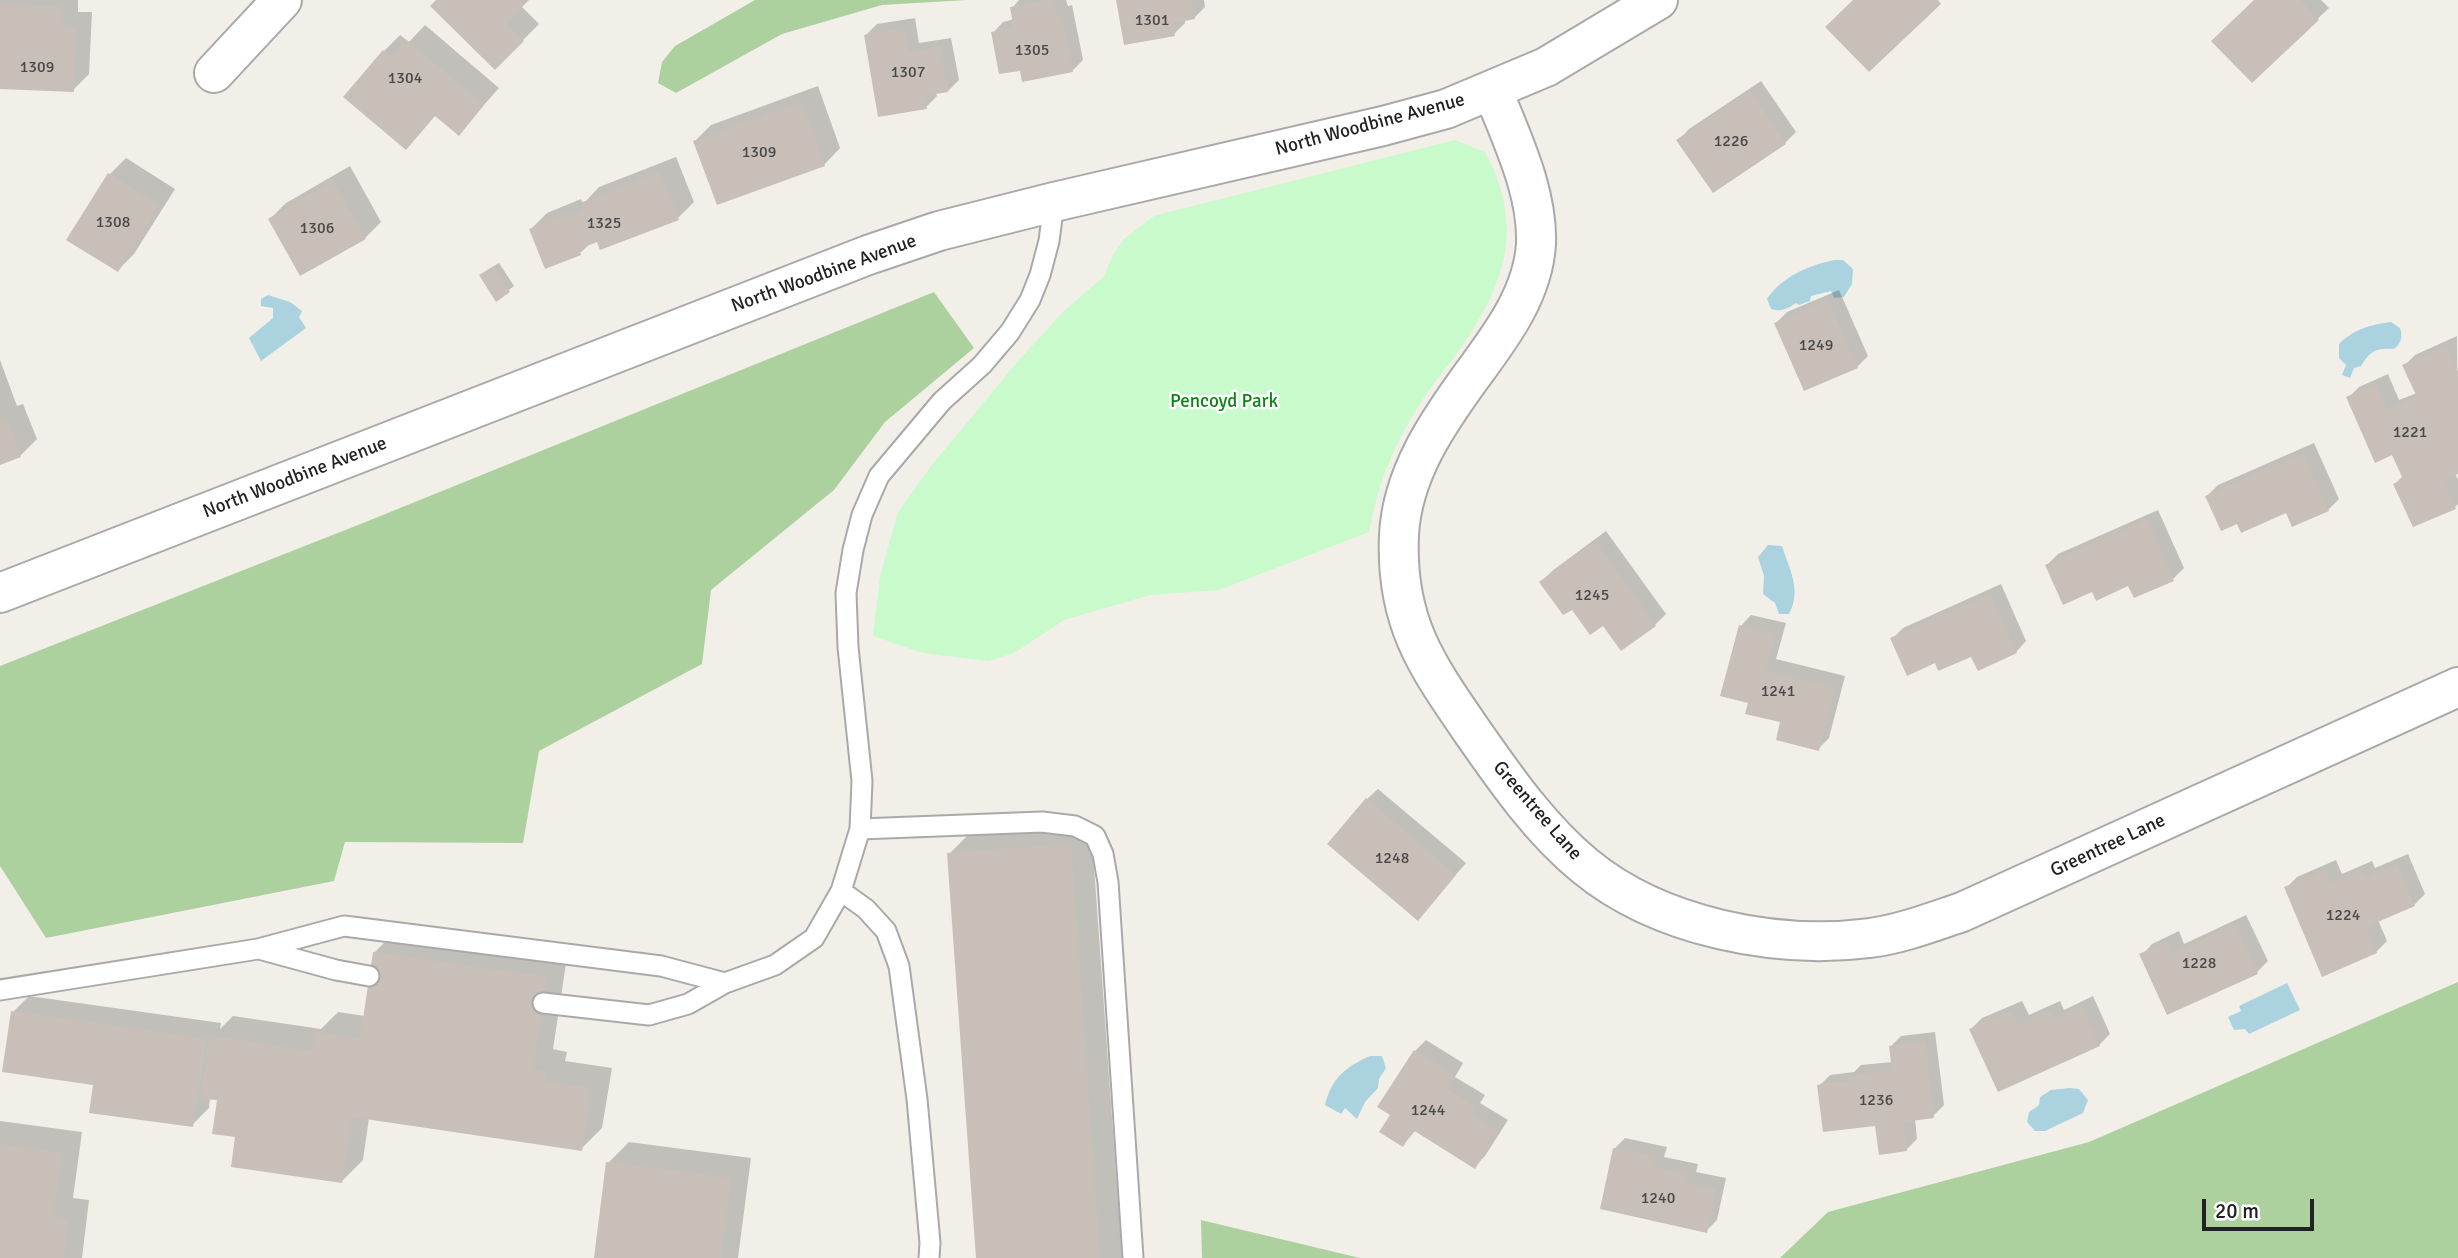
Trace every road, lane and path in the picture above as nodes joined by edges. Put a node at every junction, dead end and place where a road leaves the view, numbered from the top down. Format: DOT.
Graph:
graph roads {
  1 [pos="282,0"];
  2 [pos="1658,0"];
  3 [pos="214,73"];
  4 [pos="1493,90"];
  5 [pos="1054,202"];
  6 [pos="0,593"];
  7 [pos="2458,687"];
  8 [pos="860,829"];
  9 [pos="841,891"];
  10 [pos="258,948"];
  11 [pos="369,976"];
  12 [pos="724,983"];
  13 [pos="0,990"];
  14 [pos="543,1003"];
  15 [pos="929,1258"];
  16 [pos="1133,1258"];
  1 -- 3 [label="street"];
  2 -- 4 [label="street, North Woodbine Avenue"];
  4 -- 5 [label="street, North Woodbine Avenue"];
  4 -- 7 [label="street, Greentree Lane"];
  5 -- 6 [label="street, North Woodbine Avenue"];
  5 -- 8 [label="lane"];
  8 -- 9 [label="lane"];
  8 -- 16 [label="lane"];
  9 -- 12 [label="lane"];
  9 -- 15 [label="lane"];
  10 -- 11 [label="lane"];
  10 -- 12 [label="lane"];
  10 -- 13 [label="lane"];
  12 -- 14 [label="lane"];
}
